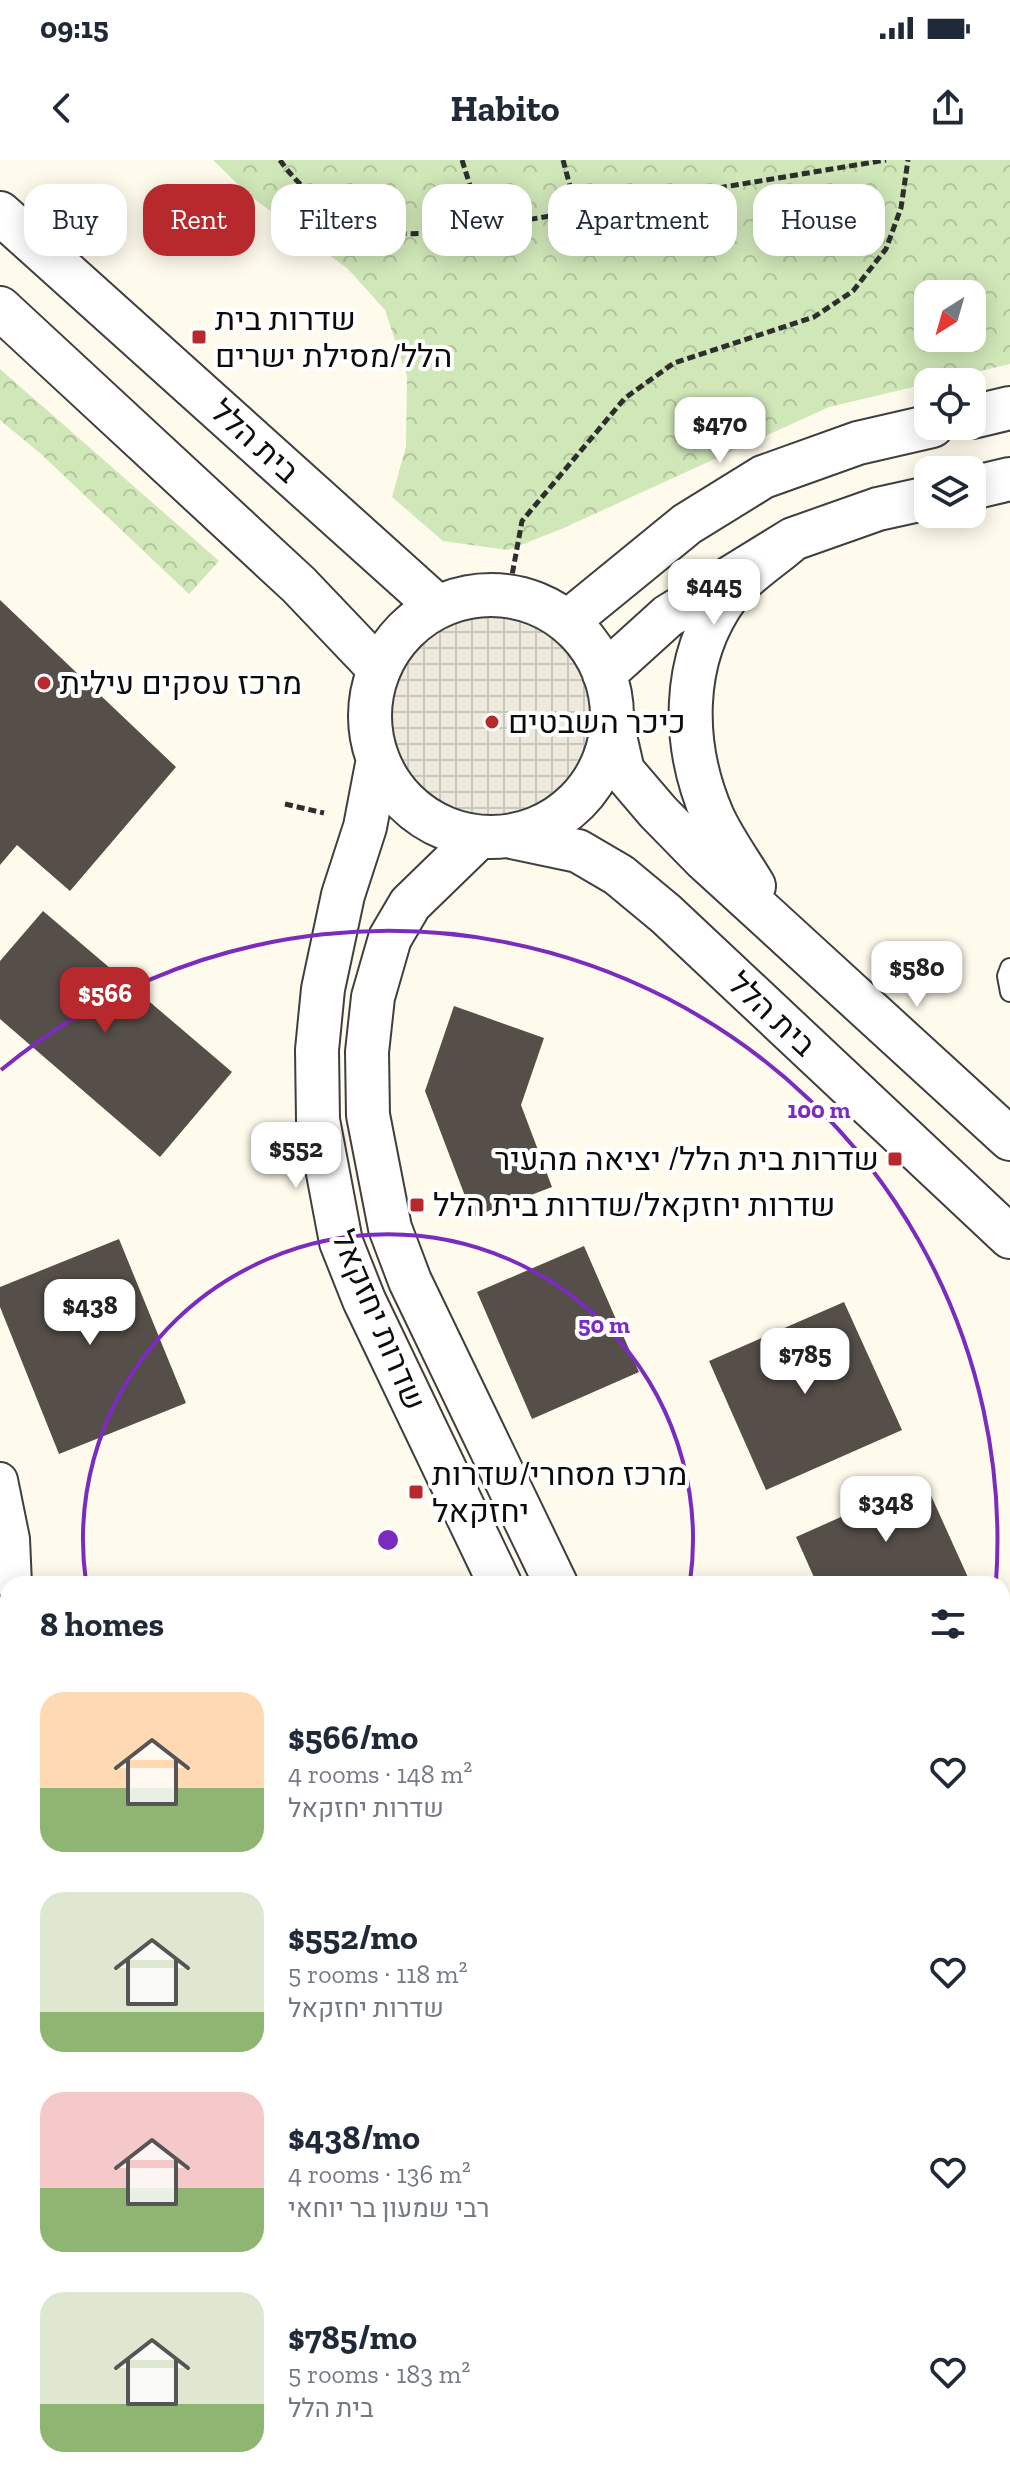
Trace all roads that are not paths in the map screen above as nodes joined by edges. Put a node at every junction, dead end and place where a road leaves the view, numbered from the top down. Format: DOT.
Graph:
graph roads {
  1 [pos="0,213"];
  2 [pos="0,308"];
  3 [pos="1010,408"];
  4 [pos="986,414"];
  5 [pos="914,430"];
  6 [pos="1010,479"];
  7 [pos="986,485"];
  8 [pos="914,501"];
  9 [pos="793,539"];
  10 [pos="438,607"];
  11 [pos="567,622"];
  12 [pos="379,669"];
  13 [pos="604,674"];
  14 [pos="612,722"];
  15 [pos="378,759"];
  16 [pos="493,837"];
  17 [pos="780,928"];
  18 [pos="1010,968"];
  19 [pos="1010,992"];
  20 [pos="1010,1139"];
  21 [pos="1010,1237"];
  22 [pos="0,1480"];
  23 [pos="14,1576"];
  24 [pos="496,1576"];
  25 [pos="552,1576"];
  1 -- 10 [label="street, בית הלל"];
  2 -- 12 [label="street"];
  3 -- 4 [label="street"];
  5 -- 11 [label="street"];
  6 -- 7 [label="street"];
  8 -- 9 [label="street"];
  9 -- 13 [label="street"];
  9 -- 17 [label="street"];
  10 -- 11 [label="street"];
  10 -- 12 [label="street"];
  11 -- 13 [label="street"];
  12 -- 15 [label="street"];
  13 -- 14 [label="street"];
  14 -- 16 [label="street"];
  14 -- 17 [label="street"];
  15 -- 16 [label="street"];
  15 -- 24 [label="street, שדרות יחזקאל"];
  16 -- 21 [label="street, בית הלל"];
  16 -- 25 [label="street, שדרות יחזקאל"];
  17 -- 20 [label="street"];
  18 -- 19 [label="lane"];
  22 -- 23 [label="street"];
}
